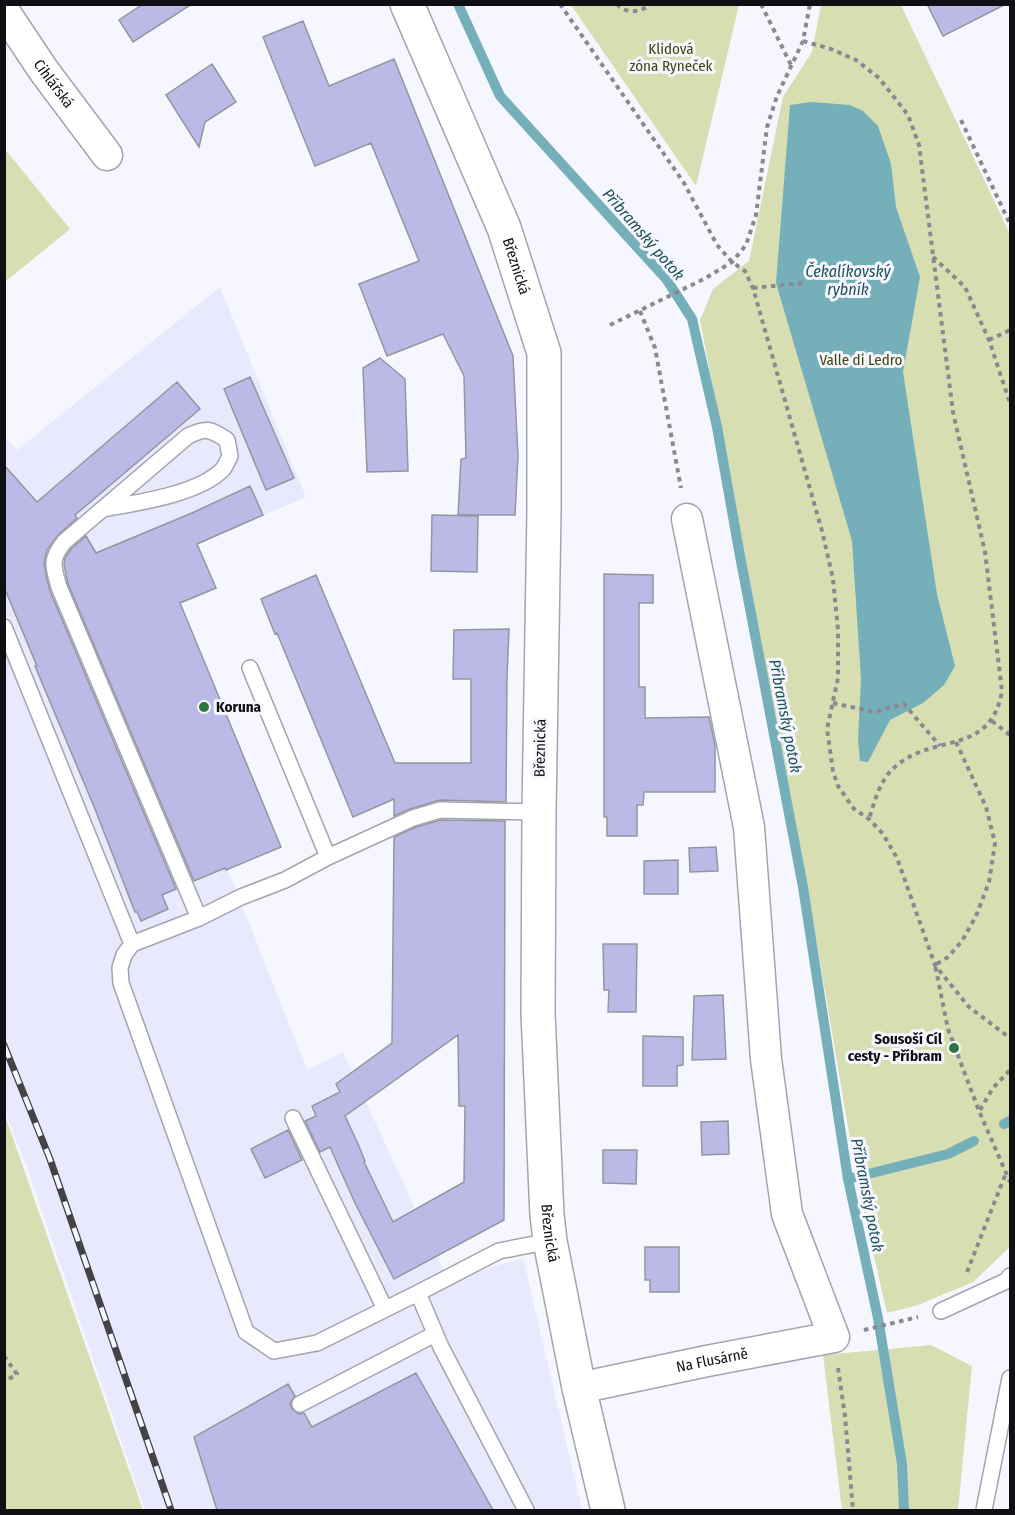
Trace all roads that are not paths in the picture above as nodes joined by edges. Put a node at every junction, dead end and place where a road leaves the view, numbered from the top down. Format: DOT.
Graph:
graph roads {
  1 [pos="407,4"];
  2 [pos="4,11"];
  3 [pos="107,155"];
  4 [pos="103,510"];
  5 [pos="687,519"];
  6 [pos="4,627"];
  7 [pos="250,668"];
  8 [pos="539,812"];
  9 [pos="328,858"];
  10 [pos="199,918"];
  11 [pos="132,944"];
  12 [pos="293,1118"];
  13 [pos="550,1241"];
  14 [pos="1009,1283"];
  15 [pos="418,1293"];
  16 [pos="948,1308"];
  17 [pos="385,1309"];
  18 [pos="435,1334"];
  19 [pos="1011,1378"];
  20 [pos="579,1388"];
  21 [pos="300,1404"];
  22 [pos="526,1510"];
  23 [pos="608,1510"];
  24 [pos="984,1510"];
  1 -- 8 [label="street, Březnická"];
  2 -- 3 [label="street, Cihlářská"];
  4 -- 4 [label="lane"];
  4 -- 10 [label="lane"];
  5 -- 20 [label="street, Na Flusárně"];
  6 -- 11 [label="lane"];
  7 -- 9 [label="lane"];
  8 -- 9 [label="lane"];
  8 -- 13 [label="street, Březnická"];
  9 -- 10 [label="lane"];
  10 -- 11 [label="lane"];
  11 -- 17 [label="lane"];
  12 -- 17 [label="lane"];
  13 -- 15 [label="lane"];
  13 -- 20 [label="street, Březnická"];
  14 -- 16 [label="lane"];
  15 -- 17 [label="lane"];
  15 -- 18 [label="lane"];
  18 -- 21 [label="lane"];
  18 -- 22 [label="lane"];
  19 -- 24 [label="lane"];
  20 -- 23 [label="street, Březnická"];
}
